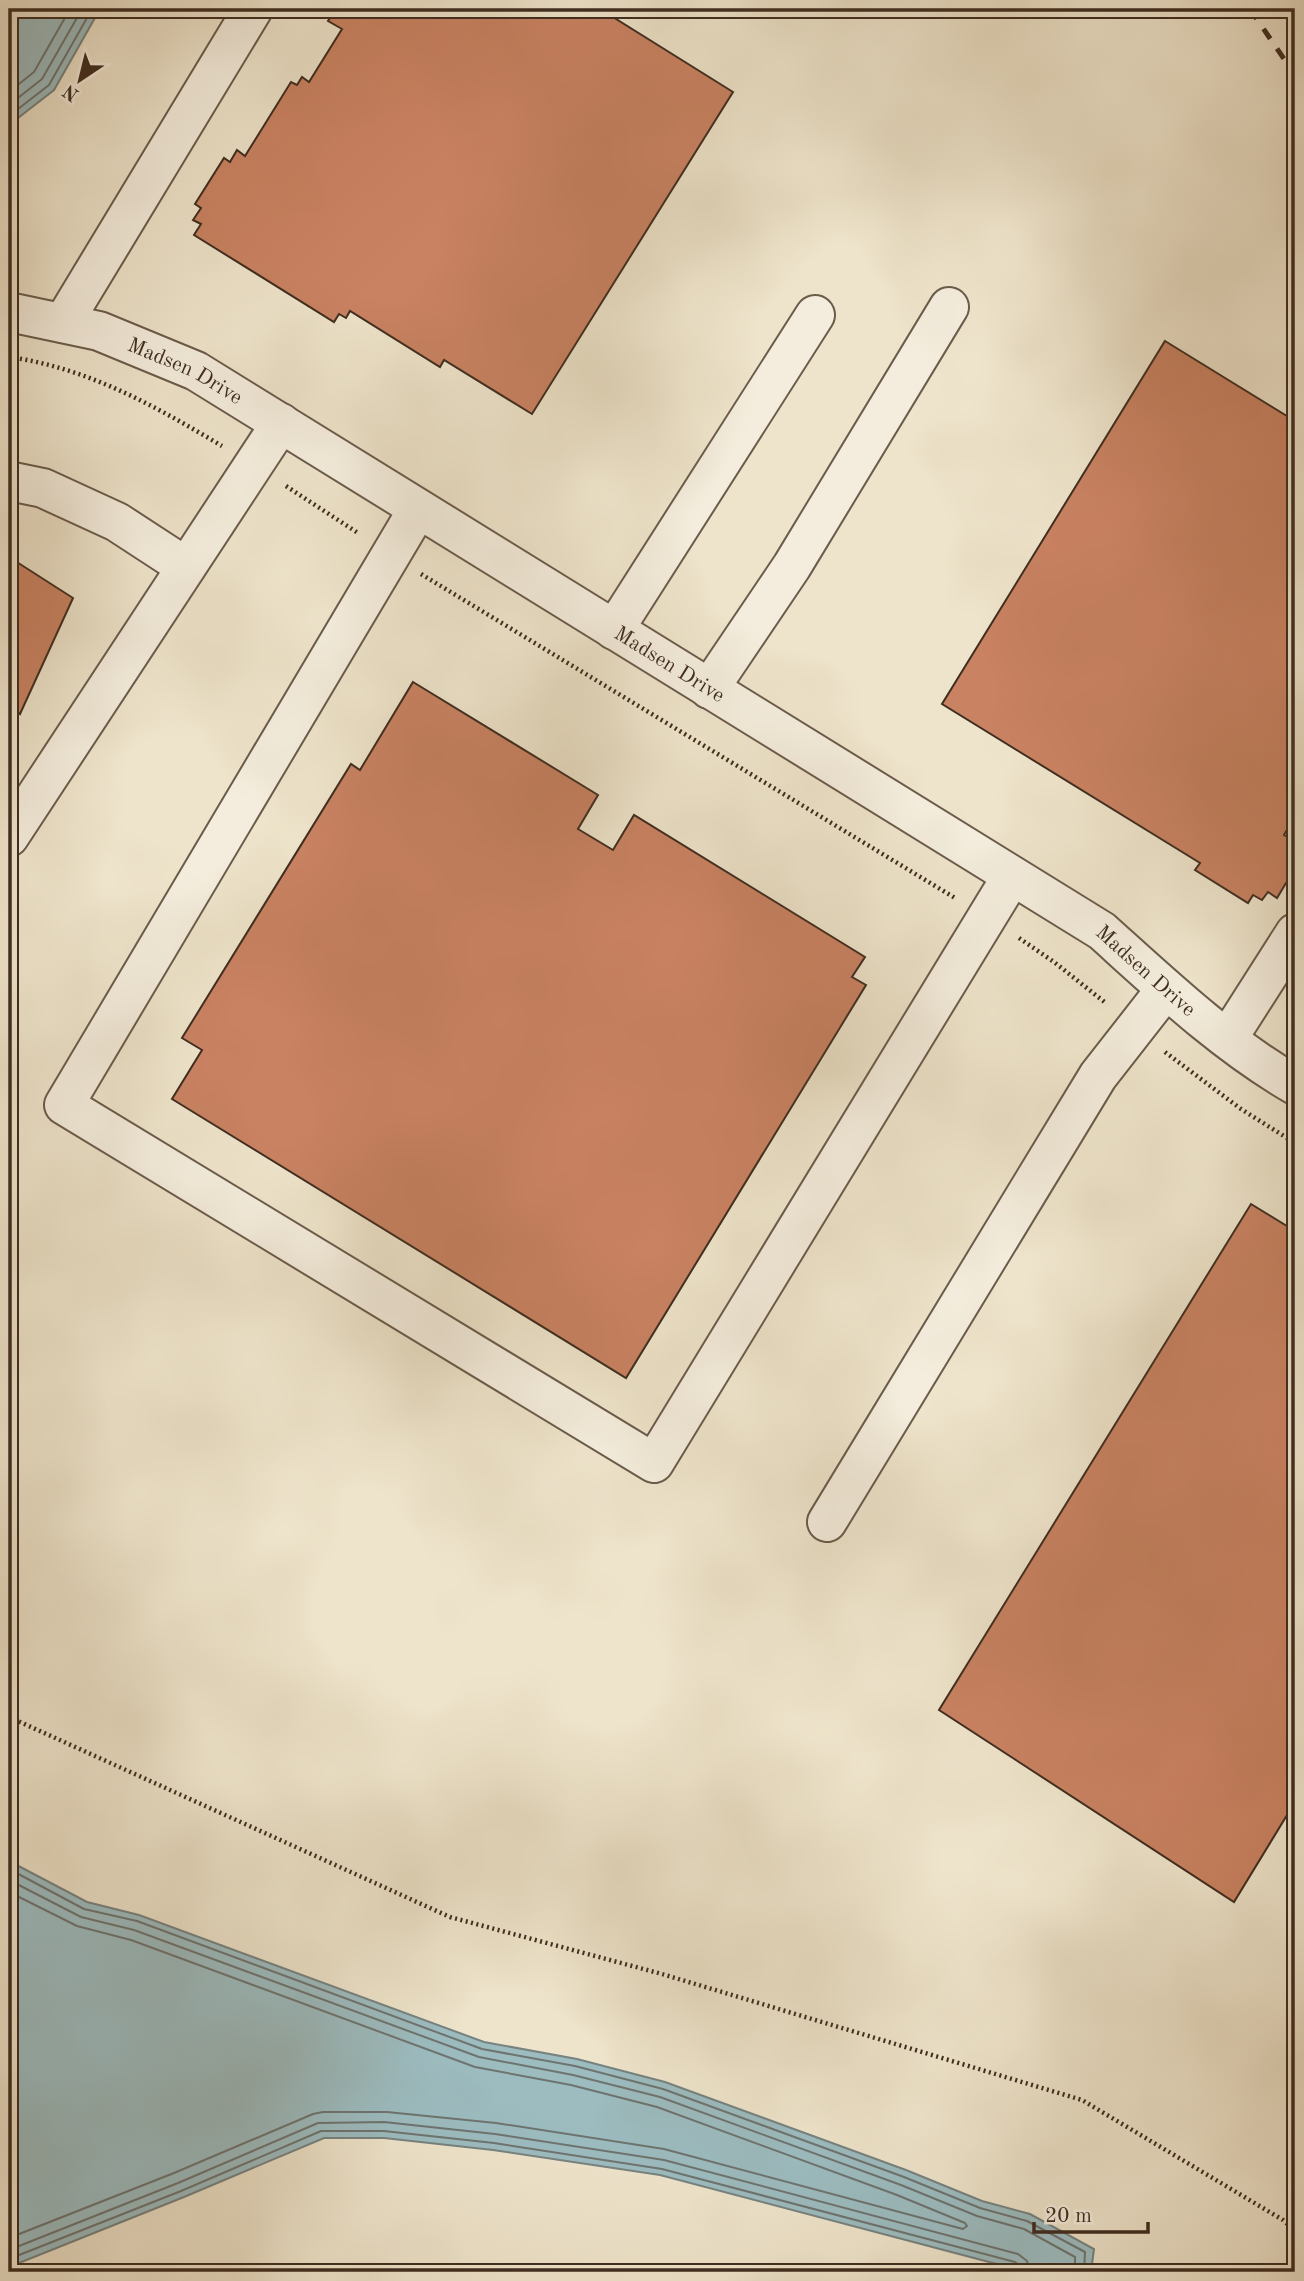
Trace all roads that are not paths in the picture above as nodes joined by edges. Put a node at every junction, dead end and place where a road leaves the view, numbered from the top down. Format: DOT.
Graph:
graph roads {
  1 [pos="253,9"];
  2 [pos="949,307"];
  3 [pos="9,312"];
  4 [pos="815,315"];
  5 [pos="63,323"];
  6 [pos="281,423"];
  7 [pos="9,481"];
  8 [pos="418,509"];
  9 [pos="186,568"];
  10 [pos="614,630"];
  11 [pos="709,689"];
  12 [pos="9,837"];
  13 [pos="1012,876"];
  14 [pos="1295,933"];
  15 [pos="1166,989"];
  16 [pos="1228,1038"];
  17 [pos="1295,1085"];
  18 [pos="827,1522"];
  1 -- 5 [label="street"];
  2 -- 11 [label="street"];
  3 -- 5 [label="street, Madsen Drive"];
  4 -- 10 [label="street"];
  5 -- 6 [label="street, Madsen Drive"];
  6 -- 8 [label="street, Madsen Drive"];
  6 -- 9 [label="street"];
  7 -- 9 [label="street"];
  8 -- 10 [label="street, Madsen Drive"];
  8 -- 13 [label="street"];
  9 -- 12 [label="street"];
  10 -- 11 [label="street, Madsen Drive"];
  11 -- 13 [label="street, Madsen Drive"];
  13 -- 15 [label="street, Madsen Drive"];
  14 -- 16 [label="street"];
  15 -- 16 [label="street, Madsen Drive"];
  15 -- 18 [label="street"];
  16 -- 17 [label="street, Madsen Drive"];
}
